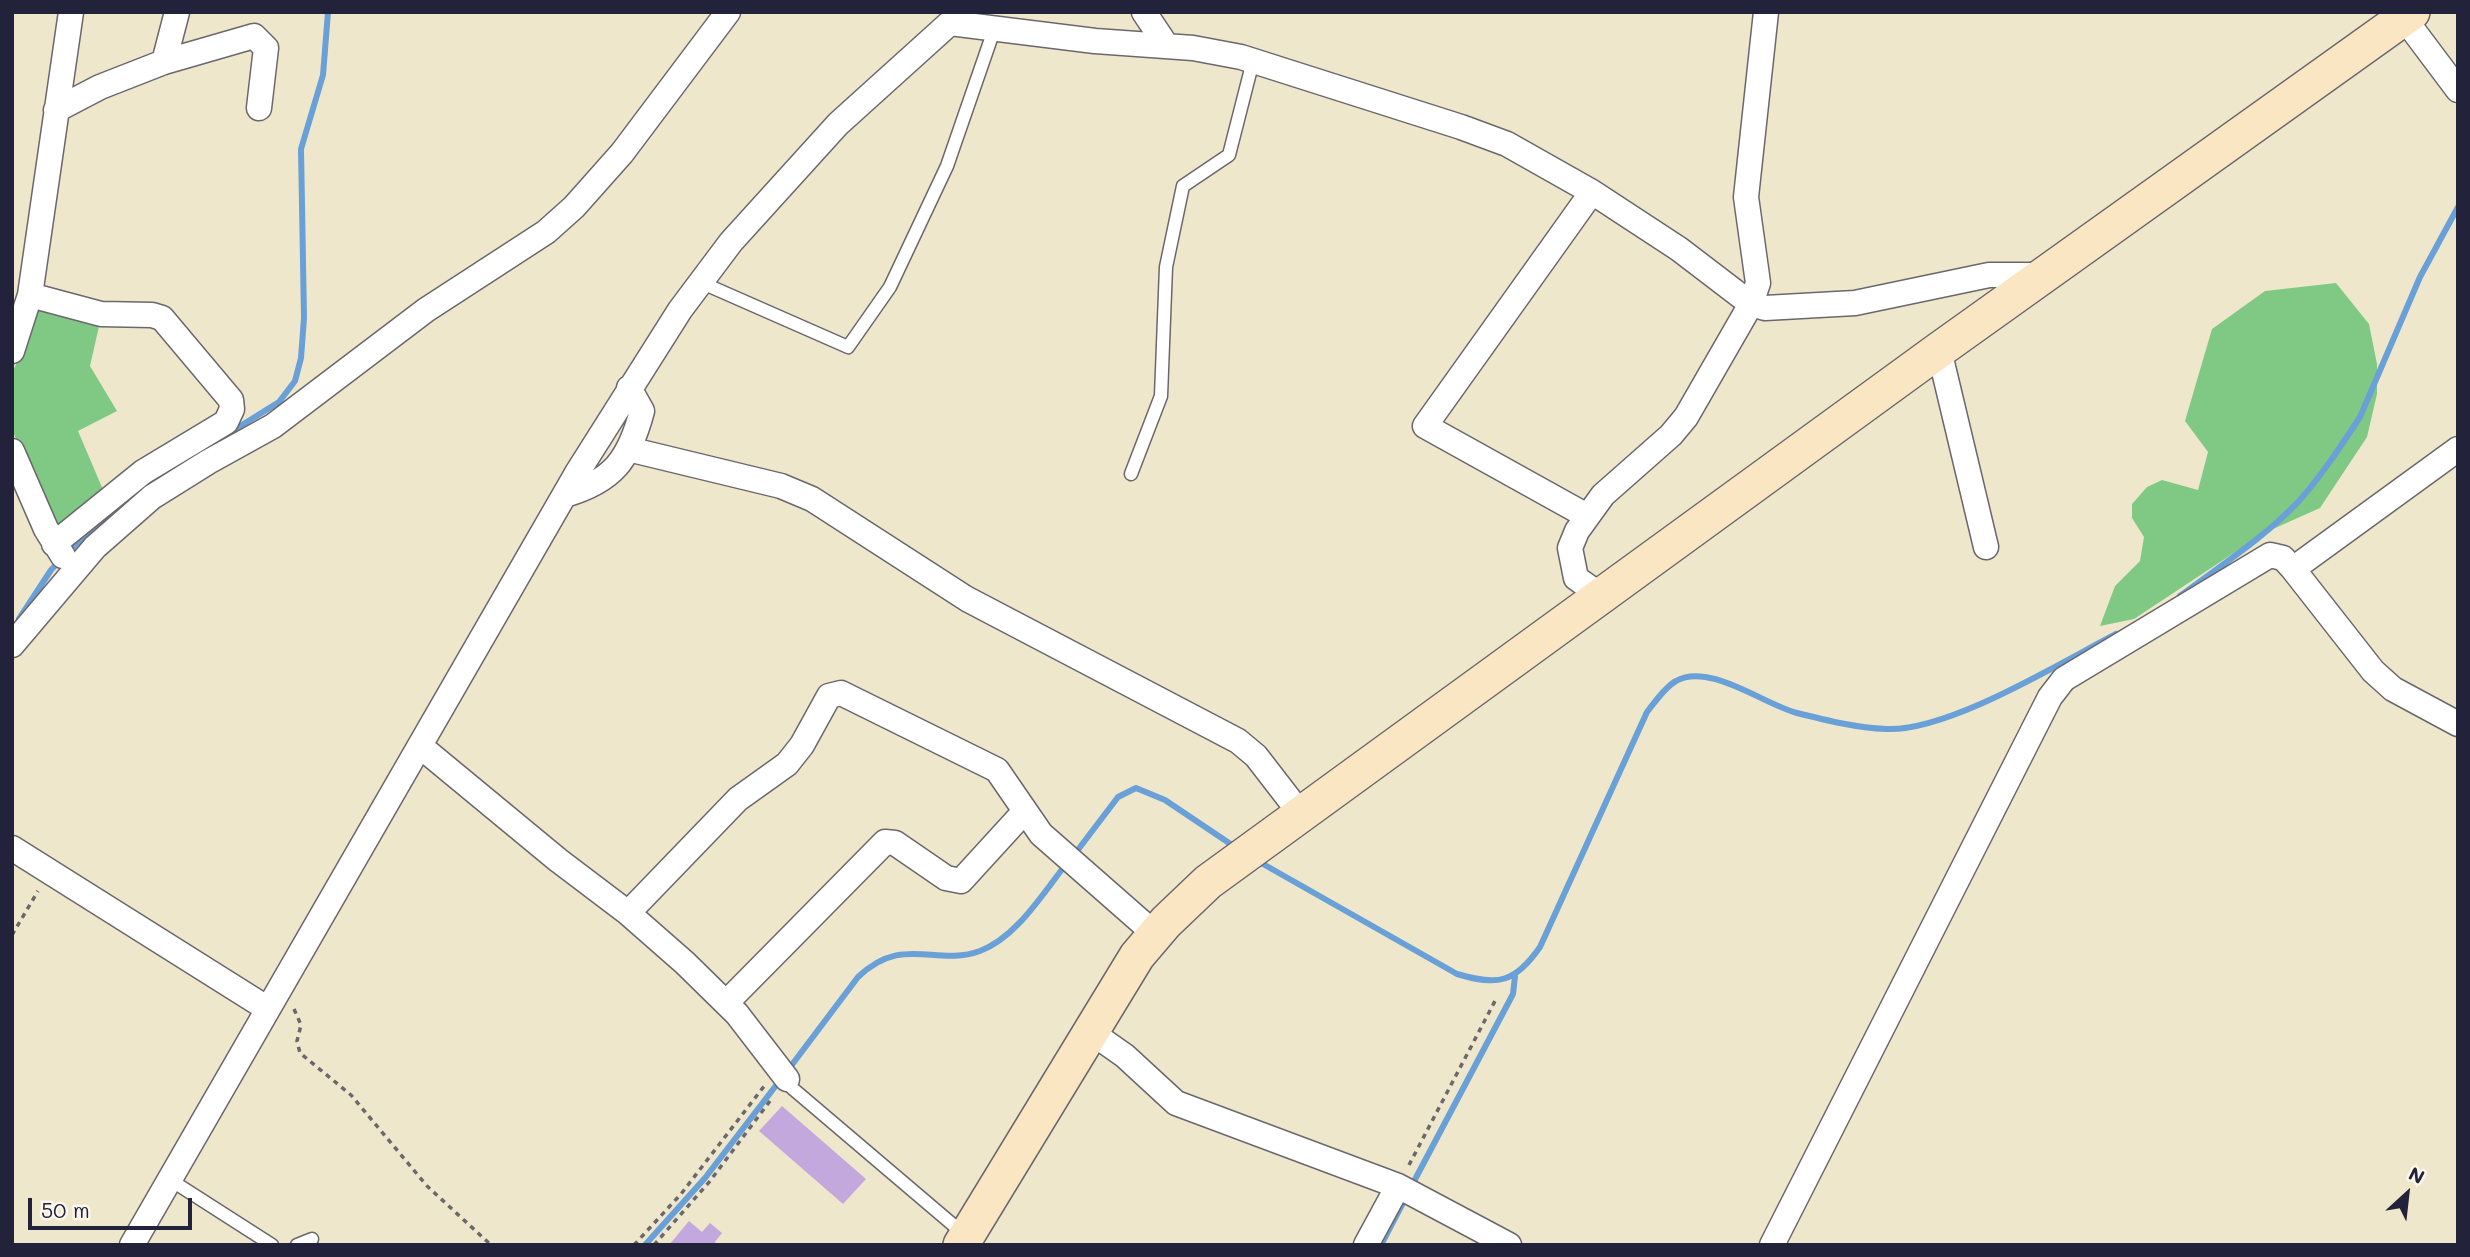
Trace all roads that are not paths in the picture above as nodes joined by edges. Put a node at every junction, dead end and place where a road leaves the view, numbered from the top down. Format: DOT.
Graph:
graph roads {
  1 [pos="71,12"];
  2 [pos="177,12"];
  3 [pos="728,12"];
  4 [pos="1144,12"];
  5 [pos="1766,12"];
  6 [pos="2408,15"];
  7 [pos="956,18"];
  8 [pos="994,30"];
  9 [pos="1166,45"];
  10 [pos="1253,61"];
  11 [pos="164,62"];
  12 [pos="2458,90"];
  13 [pos="259,108"];
  14 [pos="56,110"];
  15 [pos="1592,192"];
  16 [pos="2047,275"];
  17 [pos="700,282"];
  18 [pos="30,295"];
  19 [pos="1751,304"];
  20 [pos="1939,350"];
  21 [pos="12,351"];
  22 [pos="629,388"];
  23 [pos="628,449"];
  24 [pos="2458,449"];
  25 [pos="12,451"];
  26 [pos="1131,474"];
  27 [pos="565,495"];
  28 [pos="1587,516"];
  29 [pos="54,544"];
  30 [pos="1986,547"];
  31 [pos="2293,569"];
  32 [pos="74,571"];
  33 [pos="1603,597"];
  34 [pos="12,645"];
  35 [pos="2458,723"];
  36 [pos="420,746"];
  37 [pos="1025,811"];
  38 [pos="1300,813"];
  39 [pos="12,848"];
  40 [pos="628,913"];
  41 [pos="1155,934"];
  42 [pos="272,1001"];
  43 [pos="726,1003"];
  44 [pos="1091,1032"];
  45 [pos="785,1079"];
  46 [pos="169,1179"];
  47 [pos="1398,1186"];
  48 [pos="313,1239"];
  49 [pos="968,1242"];
  50 [pos="132,1245"];
  51 [pos="272,1245"];
  52 [pos="297,1245"];
  53 [pos="1366,1245"];
  54 [pos="1509,1245"];
  55 [pos="1772,1245"];
  1 -- 14 [label="street"];
  2 -- 11 [label="street"];
  3 -- 32 [label="street"];
  4 -- 9 [label="street"];
  5 -- 19 [label="street"];
  6 -- 12 [label="street"];
  6 -- 16 [label="street"];
  7 -- 8 [label="street"];
  7 -- 17 [label="street"];
  8 -- 9 [label="street"];
  8 -- 17 [label="lane"];
  9 -- 10 [label="street"];
  10 -- 15 [label="street"];
  10 -- 26 [label="lane"];
  11 -- 13 [label="street"];
  11 -- 14 [label="street"];
  14 -- 18 [label="street"];
  15 -- 19 [label="street"];
  15 -- 28 [label="street"];
  16 -- 19 [label="street"];
  16 -- 20 [label="street"];
  17 -- 22 [label="street"];
  18 -- 21 [label="street"];
  18 -- 29 [label="street"];
  19 -- 28 [label="street"];
  20 -- 30 [label="street"];
  20 -- 33 [label="street"];
  22 -- 23 [label="street"];
  22 -- 27 [label="street"];
  23 -- 27 [label="street"];
  23 -- 38 [label="street"];
  24 -- 31 [label="street"];
  25 -- 29 [label="street"];
  27 -- 36 [label="street"];
  28 -- 33 [label="street"];
  29 -- 32 [label="street"];
  31 -- 35 [label="street"];
  31 -- 55 [label="street"];
  32 -- 34 [label="street"];
  33 -- 38 [label="street"];
  36 -- 40 [label="street"];
  36 -- 42 [label="street"];
  37 -- 40 [label="street"];
  37 -- 41 [label="street"];
  37 -- 43 [label="street"];
  38 -- 41 [label="street"];
  39 -- 42 [label="street"];
  40 -- 43 [label="street"];
  41 -- 44 [label="street"];
  42 -- 46 [label="street"];
  43 -- 45 [label="street"];
  44 -- 47 [label="street"];
  44 -- 49 [label="street"];
  45 -- 49 [label="lane"];
  46 -- 50 [label="street"];
  46 -- 51 [label="lane"];
  47 -- 53 [label="street"];
  47 -- 54 [label="street"];
  48 -- 52 [label="lane"];
}
